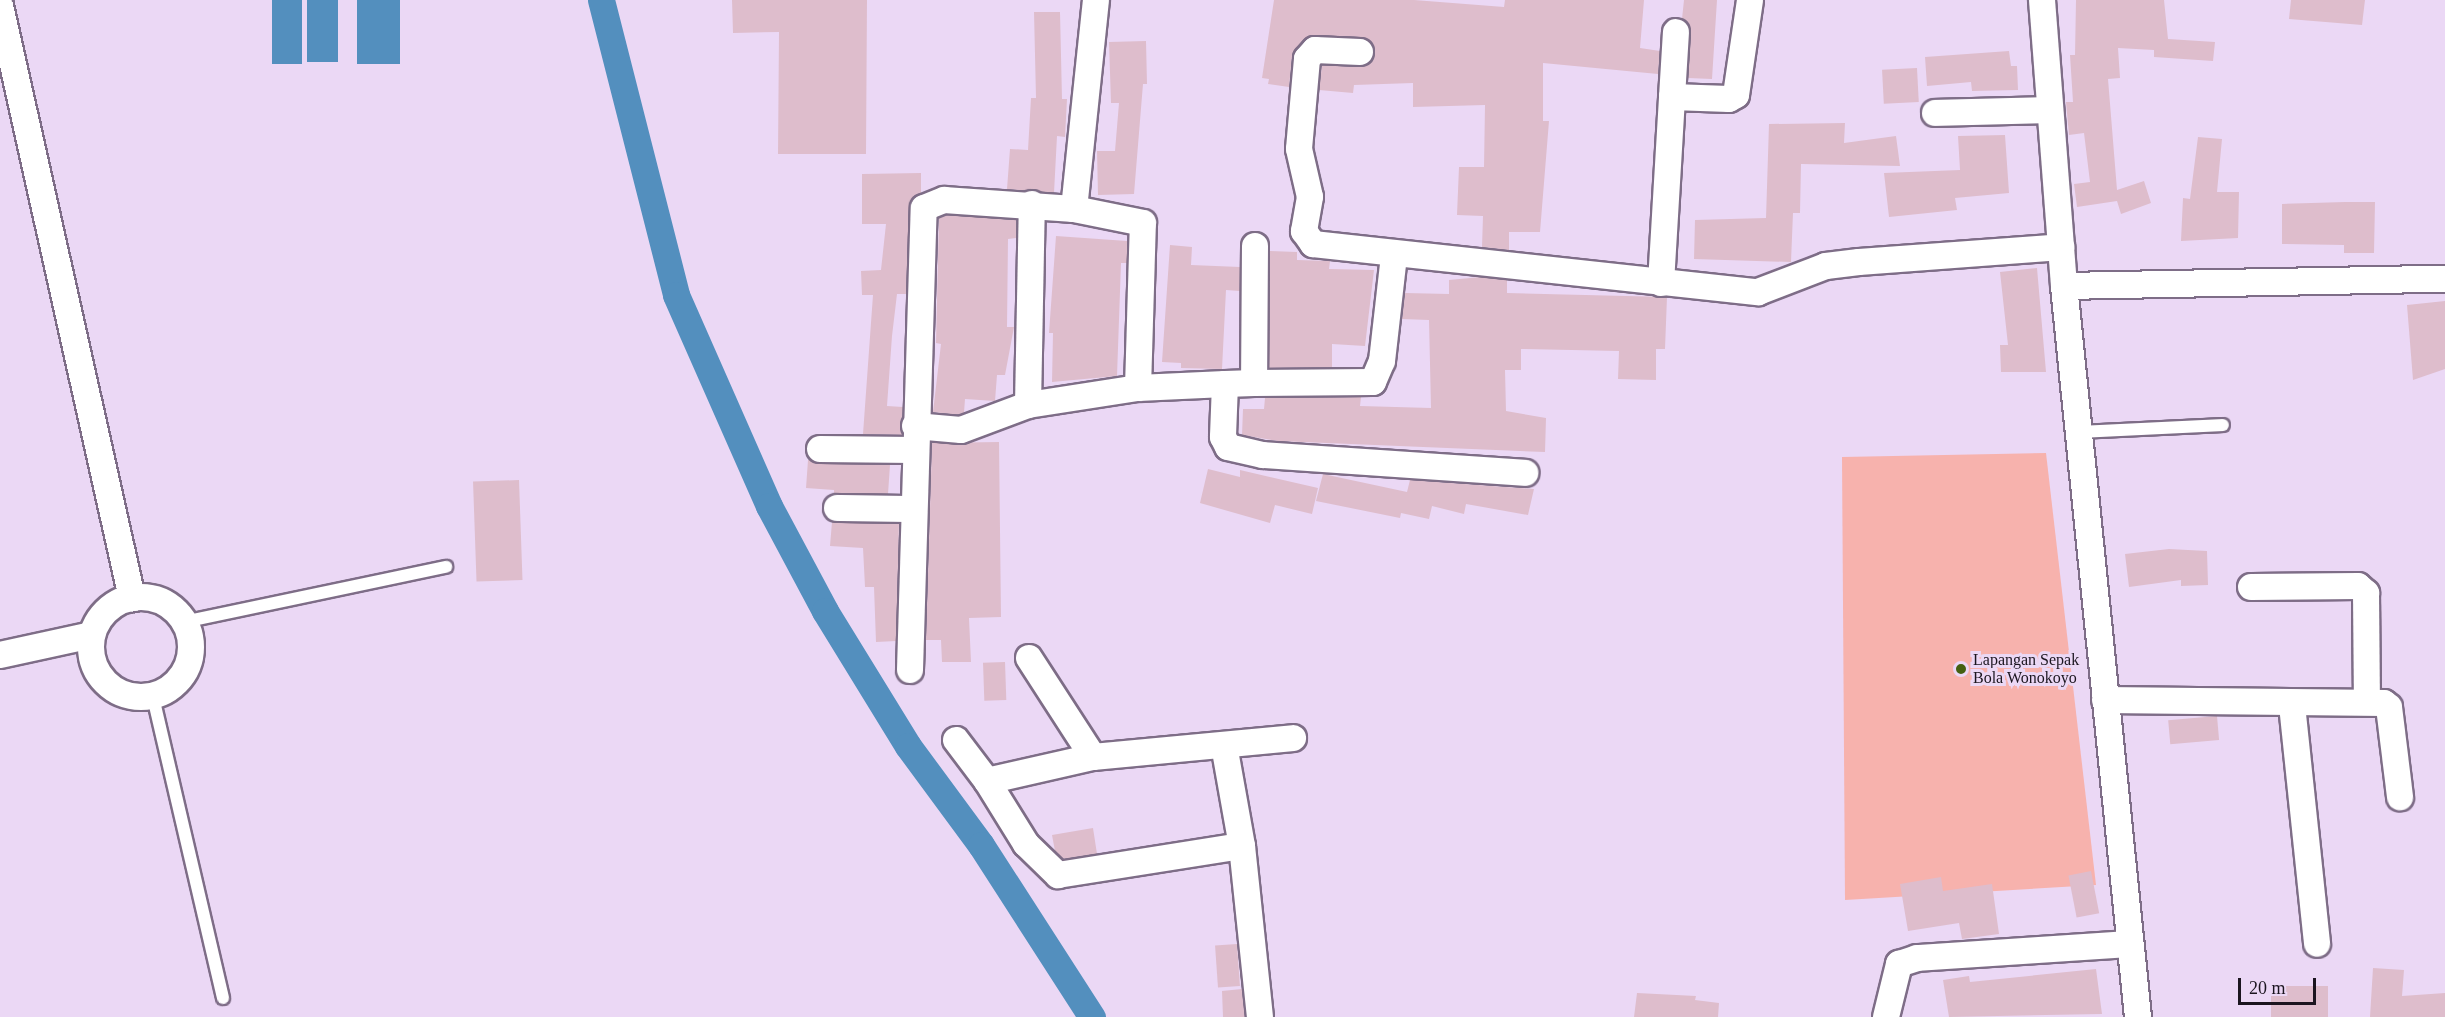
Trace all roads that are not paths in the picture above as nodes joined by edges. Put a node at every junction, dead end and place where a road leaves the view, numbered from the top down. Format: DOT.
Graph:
graph roads {
  1 [pos="1096,0"];
  2 [pos="1750,0"];
  3 [pos="2042,0"];
  4 [pos="0,6"];
  5 [pos="1676,32"];
  6 [pos="1360,52"];
  7 [pos="1672,97"];
  8 [pos="2048,110"];
  9 [pos="1935,113"];
  10 [pos="1032,204"];
  11 [pos="1074,209"];
  12 [pos="1255,246"];
  13 [pos="2061,247"];
  14 [pos="1386,254"];
  15 [pos="2445,279"];
  16 [pos="1661,283"];
  17 [pos="2064,286"];
  18 [pos="1254,383"];
  19 [pos="1225,384"];
  20 [pos="1138,388"];
  21 [pos="1028,405"];
  22 [pos="2223,425"];
  23 [pos="2080,432"];
  24 [pos="915,438"];
  25 [pos="820,449"];
  26 [pos="1525,473"];
  27 [pos="837,508"];
  28 [pos="912,509"];
  29 [pos="446,567"];
  30 [pos="2251,587"];
  31 [pos="132,598"];
  32 [pos="184,621"];
  33 [pos="92,635"];
  34 [pos="0,655"];
  35 [pos="1029,658"];
  36 [pos="910,670"];
  37 [pos="153,697"];
  38 [pos="2105,700"];
  39 [pos="2367,702"];
  40 [pos="2292,705"];
  41 [pos="1293,738"];
  42 [pos="956,740"];
  43 [pos="1224,745"];
  44 [pos="1093,757"];
  45 [pos="987,782"];
  46 [pos="2400,797"];
  47 [pos="1242,846"];
  48 [pos="2128,944"];
  49 [pos="2318,944"];
  50 [pos="223,998"];
  51 [pos="1260,1017"];
  52 [pos="1886,1017"];
  53 [pos="2138,1017"];
  1 -- 11 [label="street"];
  2 -- 7 [label="street"];
  3 -- 8 [label="street"];
  4 -- 31 [label="street"];
  5 -- 7 [label="street"];
  6 -- 14 [label="street"];
  7 -- 16 [label="street"];
  8 -- 9 [label="street"];
  8 -- 13 [label="street"];
  10 -- 11 [label="street"];
  10 -- 21 [label="street"];
  10 -- 24 [label="street"];
  11 -- 20 [label="street"];
  12 -- 18 [label="street"];
  13 -- 16 [label="street"];
  13 -- 17 [label="street"];
  14 -- 16 [label="street"];
  14 -- 18 [label="street"];
  15 -- 17 [label="street"];
  17 -- 23 [label="street"];
  18 -- 19 [label="street"];
  19 -- 20 [label="street"];
  19 -- 26 [label="street"];
  20 -- 21 [label="street"];
  21 -- 24 [label="street"];
  22 -- 23 [label="lane"];
  23 -- 38 [label="street"];
  24 -- 25 [label="street"];
  24 -- 28 [label="street"];
  27 -- 28 [label="street"];
  28 -- 36 [label="street"];
  29 -- 32 [label="lane"];
  30 -- 39 [label="street"];
  31 -- 32 [label="street"];
  31 -- 33 [label="street"];
  32 -- 37 [label="street"];
  33 -- 34 [label="street"];
  33 -- 37 [label="street"];
  35 -- 44 [label="street"];
  37 -- 50 [label="lane"];
  38 -- 40 [label="street"];
  38 -- 48 [label="street"];
  39 -- 40 [label="street"];
  39 -- 46 [label="street"];
  40 -- 49 [label="street"];
  41 -- 43 [label="street"];
  42 -- 45 [label="street"];
  43 -- 44 [label="street"];
  43 -- 47 [label="street"];
  44 -- 45 [label="street"];
  45 -- 47 [label="street"];
  47 -- 51 [label="street"];
  48 -- 52 [label="street"];
  48 -- 53 [label="street"];
}
